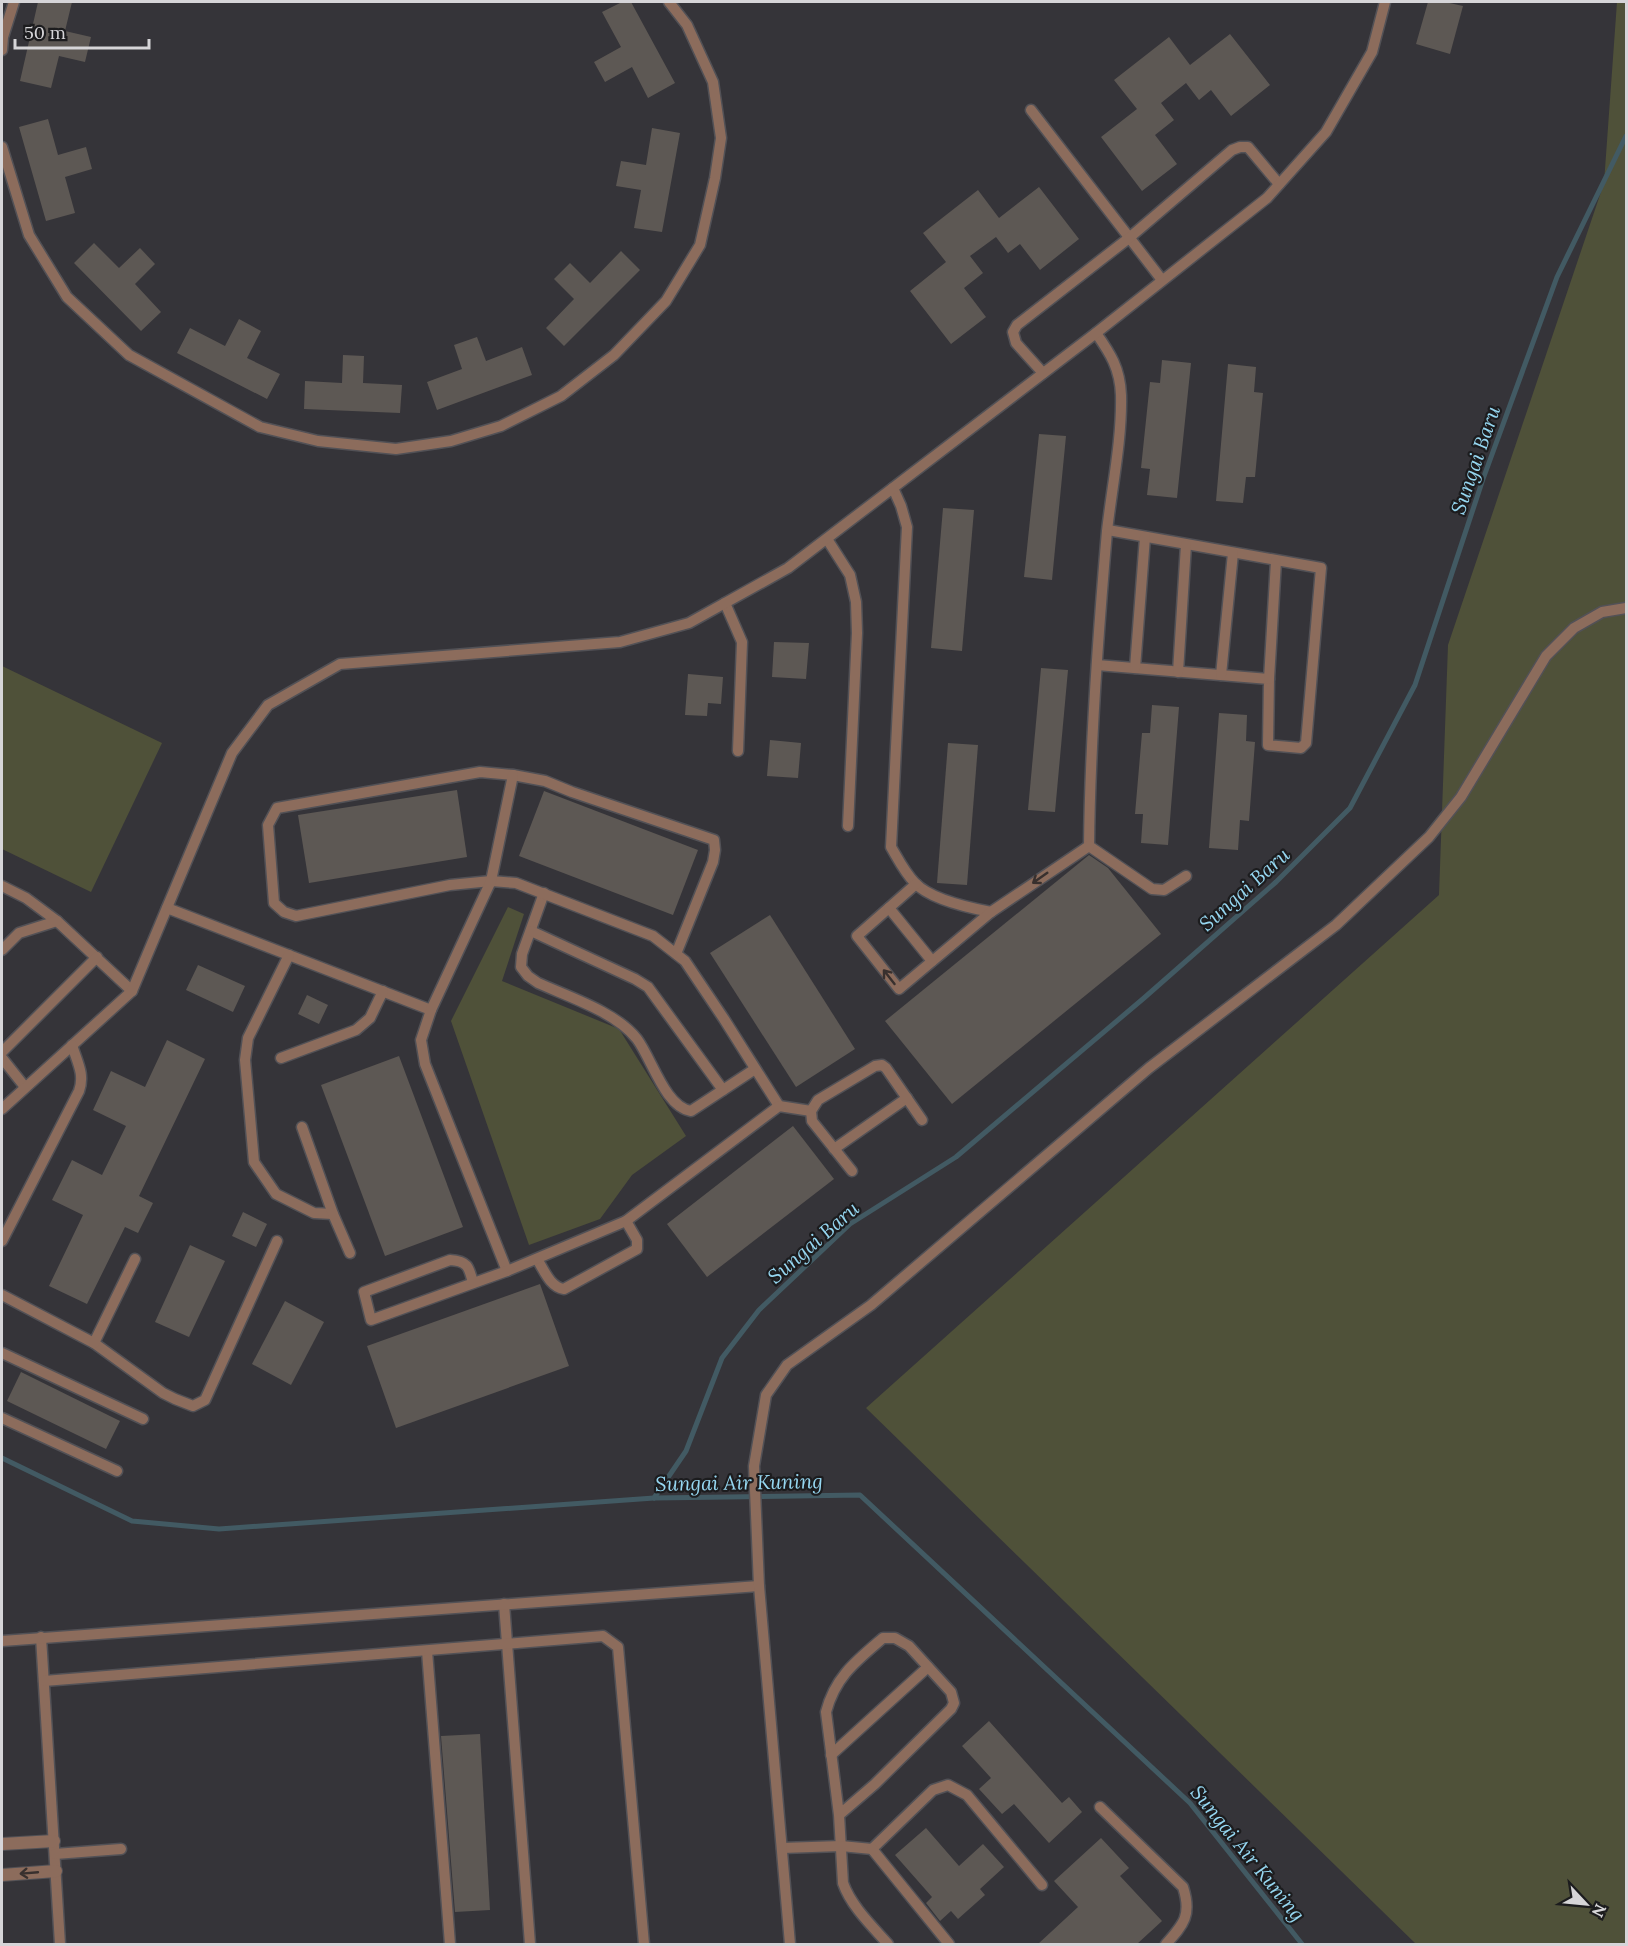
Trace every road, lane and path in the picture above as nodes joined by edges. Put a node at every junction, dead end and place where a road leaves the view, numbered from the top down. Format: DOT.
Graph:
graph roads {
  1 [pos="14,2"];
  2 [pos="669,2"];
  3 [pos="1385,2"];
  4 [pos="2,50"];
  5 [pos="1031,110"];
  6 [pos="2,147"];
  7 [pos="1279,184"];
  8 [pos="1129,238"];
  9 [pos="1162,280"];
  10 [pos="1096,333"];
  11 [pos="1043,373"];
  12 [pos="893,488"];
  13 [pos="1108,530"];
  14 [pos="1145,537"];
  15 [pos="827,539"];
  16 [pos="1186,545"];
  17 [pos="1233,553"];
  18 [pos="1276,561"];
  19 [pos="725,603"];
  20 [pos="1626,608"];
  21 [pos="1097,665"];
  22 [pos="1135,668"];
  23 [pos="1178,672"];
  24 [pos="1221,675"];
  25 [pos="1269,679"];
  26 [pos="738,751"];
  27 [pos="513,775"];
  28 [pos="848,826"];
  29 [pos="1089,846"];
  30 [pos="1186,876"];
  31 [pos="491,882"];
  32 [pos="916,884"];
  33 [pos="2,886"];
  34 [pos="544,893"];
  35 [pos="166,908"];
  36 [pos="889,908"];
  37 [pos="991,912"];
  38 [pos="57,921"];
  39 [pos="531,931"];
  40 [pos="2,950"];
  41 [pos="676,954"];
  42 [pos="289,956"];
  43 [pos="96,957"];
  44 [pos="932,961"];
  45 [pos="132,991"];
  46 [pos="383,991"];
  47 [pos="432,1010"];
  48 [pos="72,1045"];
  49 [pos="2,1052"];
  50 [pos="2,1058"];
  51 [pos="281,1058"];
  52 [pos="755,1068"];
  53 [pos="25,1087"];
  54 [pos="723,1090"];
  55 [pos="907,1098"];
  56 [pos="778,1106"];
  57 [pos="2,1109"];
  58 [pos="810,1111"];
  59 [pos="922,1120"];
  60 [pos="303,1127"];
  61 [pos="834,1149"];
  62 [pos="852,1171"];
  63 [pos="333,1215"];
  64 [pos="626,1221"];
  65 [pos="2,1241"];
  66 [pos="278,1241"];
  67 [pos="350,1253"];
  68 [pos="135,1258"];
  69 [pos="537,1258"];
  70 [pos="507,1271"];
  71 [pos="473,1283"];
  72 [pos="2,1295"];
  73 [pos="94,1343"];
  74 [pos="2,1353"];
  75 [pos="2,1418"];
  76 [pos="143,1419"];
  77 [pos="117,1471"];
  78 [pos="759,1586"];
  79 [pos="504,1604"];
  80 [pos="41,1637"];
  81 [pos="2,1641"];
  82 [pos="507,1645"];
  83 [pos="427,1651"];
  84 [pos="928,1667"];
  85 [pos="44,1681"];
  86 [pos="831,1755"];
  87 [pos="1100,1807"];
  88 [pos="839,1815"];
  89 [pos="54,1841"];
  90 [pos="2,1844"];
  91 [pos="841,1846"];
  92 [pos="782,1848"];
  93 [pos="872,1848"];
  94 [pos="121,1849"];
  95 [pos="55,1854"];
  96 [pos="56,1871"];
  97 [pos="2,1875"];
  98 [pos="1042,1885"];
  99 [pos="60,1944"];
  100 [pos="450,1944"];
  101 [pos="530,1944"];
  102 [pos="644,1944"];
  103 [pos="790,1944"];
  104 [pos="888,1944"];
  105 [pos="949,1944"];
  106 [pos="1166,1944"];
  1 -- 4 [label="lane"];
  2 -- 6 [label="lane"];
  3 -- 7 [label="lane"];
  5 -- 8 [label="lane"];
  7 -- 8 [label="lane"];
  7 -- 9 [label="lane"];
  8 -- 9 [label="lane"];
  8 -- 11 [label="lane"];
  9 -- 10 [label="lane"];
  10 -- 11 [label="lane"];
  10 -- 13 [label="lane"];
  11 -- 12 [label="lane"];
  12 -- 15 [label="lane"];
  12 -- 32 [label="lane"];
  13 -- 14 [label="lane"];
  13 -- 21 [label="lane"];
  14 -- 16 [label="lane"];
  14 -- 22 [label="lane"];
  15 -- 19 [label="lane"];
  15 -- 28 [label="lane"];
  16 -- 17 [label="lane"];
  16 -- 23 [label="lane"];
  17 -- 18 [label="lane"];
  17 -- 24 [label="lane"];
  18 -- 25 [label="lane"];
  18 -- 25 [label="lane"];
  19 -- 26 [label="lane"];
  19 -- 35 [label="lane"];
  20 -- 78 [label="lane"];
  21 -- 22 [label="lane"];
  21 -- 29 [label="lane"];
  22 -- 23 [label="lane"];
  23 -- 24 [label="lane"];
  24 -- 25 [label="lane"];
  27 -- 31 [label="lane"];
  27 -- 31 [label="lane"];
  27 -- 41 [label="lane"];
  29 -- 30 [label="lane"];
  29 -- 37 [label="lane, one-way"];
  31 -- 34 [label="lane"];
  31 -- 47 [label="lane"];
  32 -- 36 [label="lane"];
  32 -- 37 [label="lane"];
  33 -- 38 [label="lane"];
  34 -- 39 [label="lane"];
  34 -- 41 [label="lane"];
  35 -- 42 [label="lane"];
  35 -- 45 [label="lane"];
  36 -- 44 [label="lane"];
  44 -- 36 [label="lane, one-way"];
  37 -- 44 [label="lane"];
  38 -- 40 [label="lane"];
  38 -- 43 [label="lane"];
  39 -- 54 [label="lane"];
  39 -- 54 [label="lane"];
  41 -- 52 [label="lane"];
  42 -- 46 [label="lane"];
  42 -- 63 [label="lane"];
  43 -- 45 [label="lane"];
  43 -- 49 [label="lane"];
  45 -- 48 [label="lane"];
  46 -- 47 [label="lane"];
  46 -- 51 [label="lane"];
  47 -- 70 [label="lane"];
  48 -- 53 [label="lane"];
  48 -- 65 [label="lane"];
  50 -- 53 [label="lane"];
  52 -- 54 [label="lane"];
  52 -- 56 [label="lane"];
  53 -- 57 [label="lane"];
  55 -- 58 [label="lane"];
  55 -- 59 [label="lane"];
  55 -- 61 [label="lane"];
  56 -- 58 [label="lane"];
  56 -- 64 [label="lane"];
  58 -- 61 [label="lane"];
  60 -- 63 [label="lane"];
  61 -- 62 [label="lane"];
  63 -- 67 [label="lane"];
  64 -- 69 [label="lane"];
  64 -- 69 [label="lane"];
  66 -- 73 [label="lane"];
  68 -- 73 [label="lane"];
  69 -- 70 [label="lane"];
  70 -- 71 [label="lane"];
  71 -- 71 [label="lane"];
  72 -- 73 [label="lane"];
  74 -- 76 [label="lane"];
  75 -- 77 [label="lane"];
  78 -- 79 [label="lane"];
  78 -- 92 [label="lane"];
  79 -- 80 [label="lane"];
  79 -- 82 [label="lane"];
  80 -- 81 [label="lane"];
  80 -- 85 [label="lane"];
  82 -- 83 [label="lane"];
  82 -- 101 [label="lane"];
  82 -- 102 [label="lane"];
  83 -- 85 [label="lane"];
  83 -- 100 [label="lane"];
  84 -- 86 [label="lane"];
  84 -- 86 [label="lane"];
  84 -- 88 [label="lane"];
  85 -- 89 [label="lane"];
  86 -- 88 [label="lane"];
  87 -- 106 [label="lane"];
  88 -- 91 [label="lane"];
  89 -- 90 [label="street"];
  89 -- 95 [label="lane"];
  91 -- 92 [label="lane"];
  91 -- 93 [label="lane"];
  91 -- 104 [label="lane"];
  92 -- 103 [label="lane"];
  93 -- 98 [label="lane"];
  93 -- 105 [label="lane"];
  94 -- 95 [label="lane"];
  95 -- 96 [label="lane"];
  96 -- 97 [label="street, one-way"];
  96 -- 99 [label="lane"];
}
